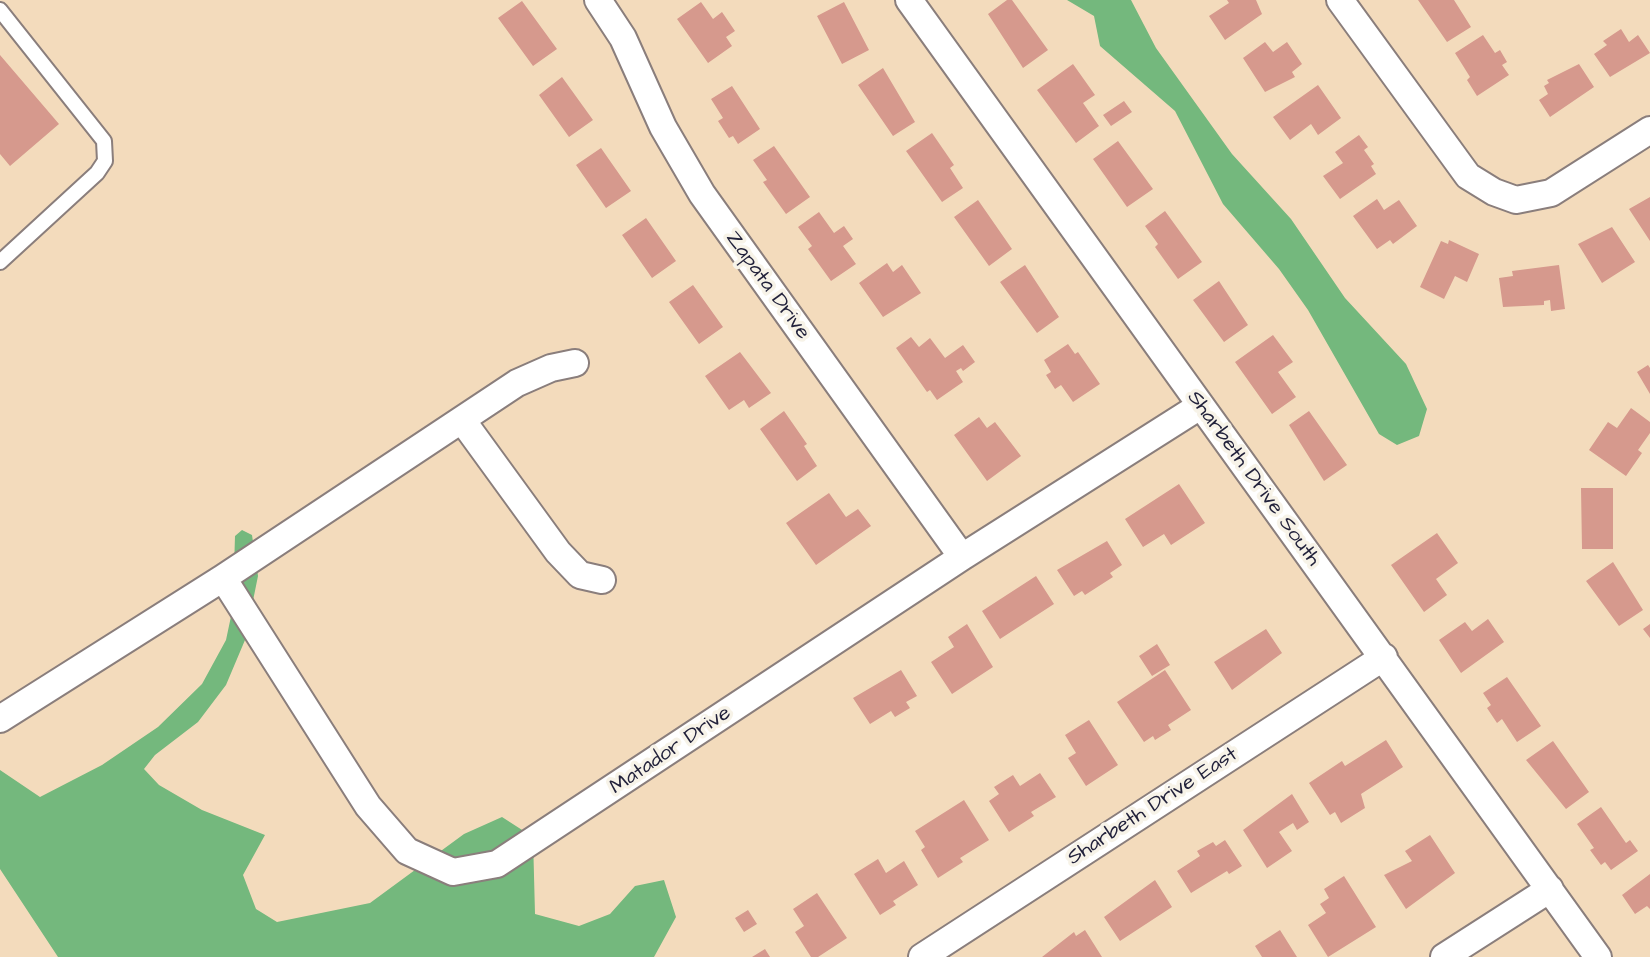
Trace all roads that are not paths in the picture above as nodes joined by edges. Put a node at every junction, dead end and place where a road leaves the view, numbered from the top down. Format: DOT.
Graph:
graph roads {
  1 [pos="598,0"];
  2 [pos="909,0"];
  3 [pos="1340,0"];
  4 [pos="0,9"];
  5 [pos="1650,131"];
  6 [pos="0,262"];
  7 [pos="575,363"];
  8 [pos="1200,406"];
  9 [pos="462,420"];
  10 [pos="962,557"];
  11 [pos="223,578"];
  12 [pos="602,580"];
  13 [pos="1384,657"];
  14 [pos="0,719"];
  15 [pos="1550,890"];
  16 [pos="922,957"];
  17 [pos="1444,957"];
  18 [pos="1598,957"];
  1 -- 10 [label="street, Zapata Drive"];
  2 -- 8 [label="street, Sharbeth Drive South"];
  3 -- 5 [label="street"];
  4 -- 6 [label="lane"];
  7 -- 9 [label="street"];
  8 -- 10 [label="street, Matador Drive"];
  8 -- 13 [label="street, Sharbeth Drive South"];
  9 -- 11 [label="street"];
  9 -- 12 [label="street"];
  10 -- 11 [label="street, Matador Drive"];
  11 -- 14 [label="street"];
  13 -- 15 [label="street, Sharbeth Drive South"];
  13 -- 16 [label="street, Sharbeth Drive East"];
  15 -- 17 [label="street"];
  15 -- 18 [label="street, Sharbeth Drive South"];
}
